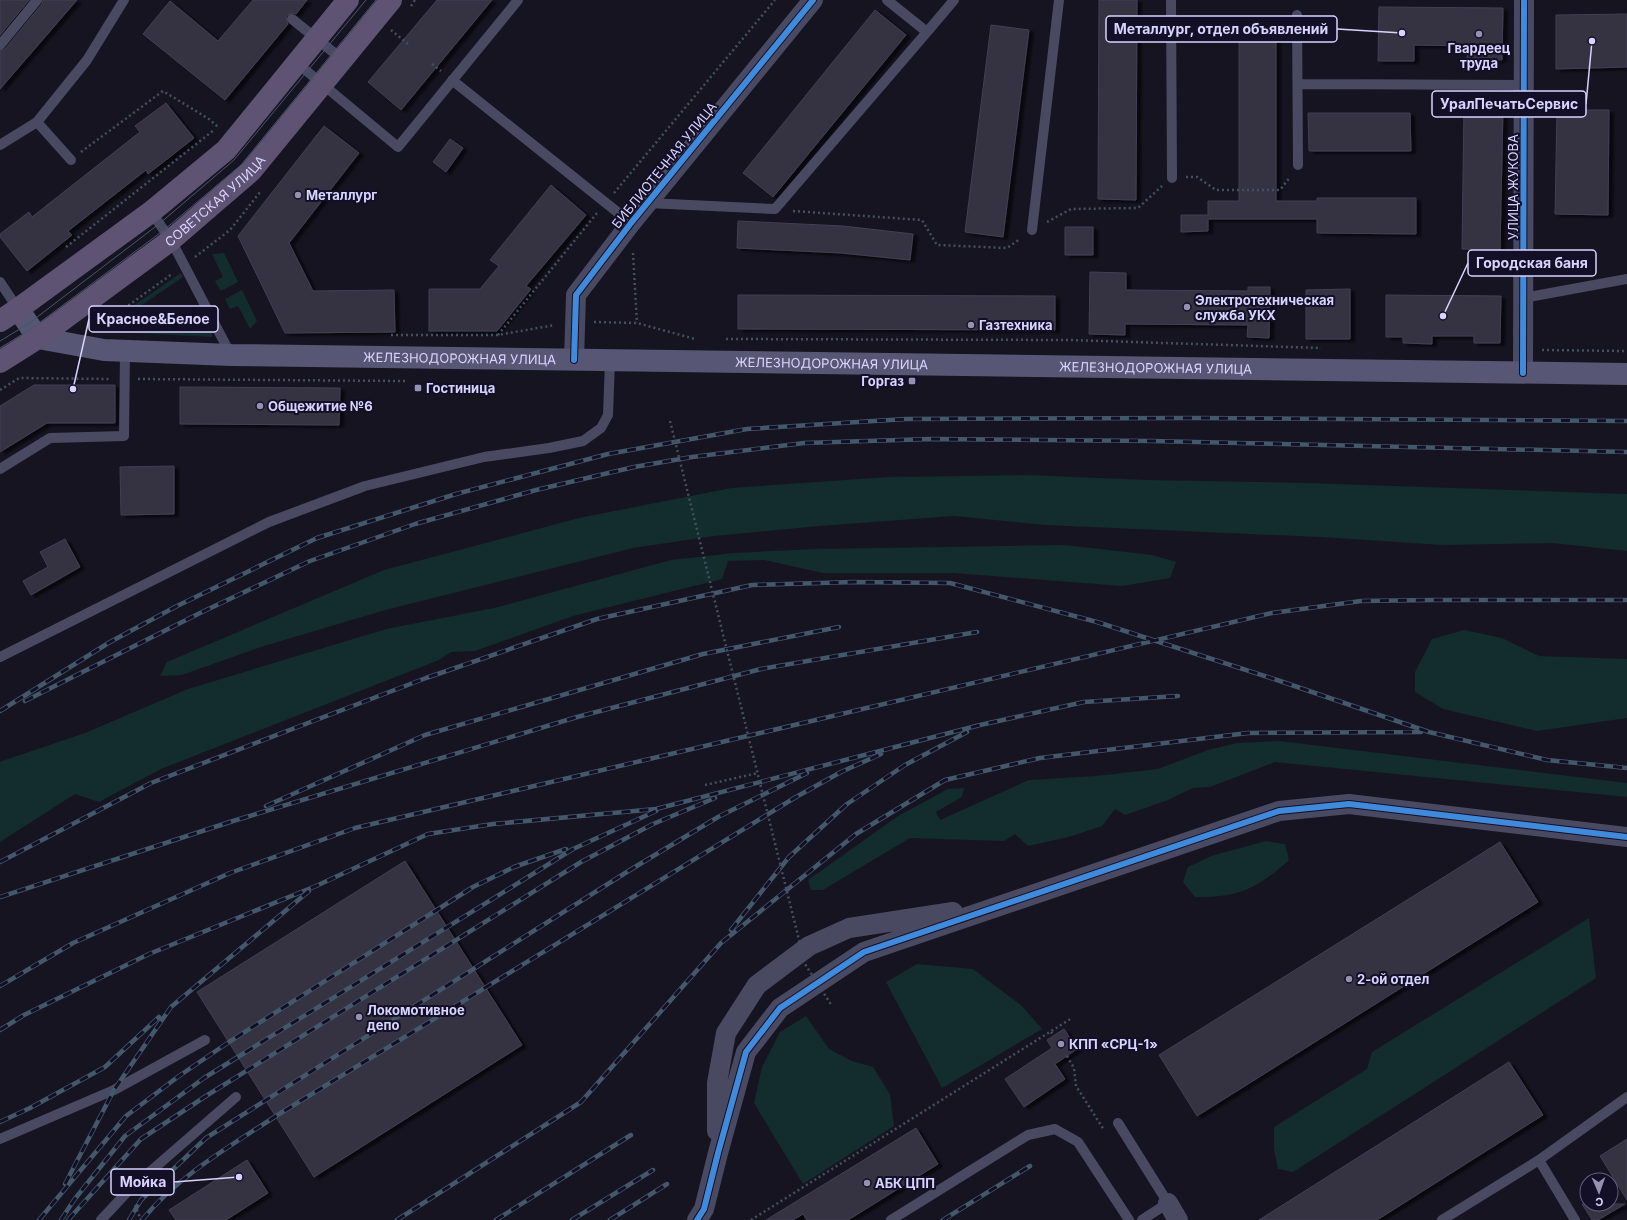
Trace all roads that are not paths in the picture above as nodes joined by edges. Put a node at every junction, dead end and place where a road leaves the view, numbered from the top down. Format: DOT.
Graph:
graph roads {
  1 [pos="37,0"];
  2 [pos="124,0"];
  3 [pos="348,0"];
  4 [pos="391,0"];
  5 [pos="518,0"];
  6 [pos="813,0"];
  7 [pos="887,0"];
  8 [pos="954,0"];
  9 [pos="1059,0"];
  10 [pos="1171,0"];
  11 [pos="1524,0"];
  12 [pos="1297,15"];
  13 [pos="292,19"];
  14 [pos="927,32"];
  15 [pos="316,39"];
  16 [pos="0,45"];
  17 [pos="343,60"];
  18 [pos="297,63"];
  19 [pos="452,80"];
  20 [pos="1298,84"];
  21 [pos="323,85"];
  22 [pos="1524,85"];
  23 [pos="37,122"];
  24 [pos="0,145"];
  25 [pos="71,160"];
  26 [pos="1298,165"];
  27 [pos="1172,178"];
  28 [pos="648,203"];
  29 [pos="151,212"];
  30 [pos="631,223"];
  31 [pos="1032,230"];
  32 [pos="171,240"];
  33 [pos="1627,278"];
  34 [pos="0,282"];
  35 [pos="1523,298"];
  36 [pos="18,309"];
  37 [pos="0,321"];
  38 [pos="38,338"];
  39 [pos="125,351"];
  40 [pos="231,355"];
  41 [pos="574,360"];
  42 [pos="610,361"];
  43 [pos="0,362"];
  44 [pos="1523,373"];
  45 [pos="1627,374"];
  46 [pos="0,468"];
  47 [pos="0,657"];
  48 [pos="1627,837"];
  49 [pos="1000,905"];
  50 [pos="205,1040"];
  51 [pos="1627,1097"];
  52 [pos="236,1098"];
  53 [pos="1118,1123"];
  54 [pos="0,1139"];
  55 [pos="718,1153"];
  56 [pos="1539,1160"];
  57 [pos="1173,1212"];
  58 [pos="101,1220"];
  59 [pos="697,1220"];
  60 [pos="891,1220"];
  61 [pos="1129,1220"];
  62 [pos="1142,1220"];
  63 [pos="1442,1220"];
  64 [pos="1575,1220"];
  1 -- 16 [label="lane"];
  2 -- 23 [label="lane"];
  3 -- 15 [label="main road"];
  4 -- 17 [label="main road, СОВЕТСКАЯ УЛИЦА"];
  5 -- 19 [label="lane"];
  6 -- 28 [label="street, БИБЛИОТЕЧНАЯ УЛИЦА"];
  7 -- 14 [label="lane"];
  8 -- 14 [label="lane"];
  9 -- 31 [label="lane"];
  10 -- 27 [label="lane"];
  11 -- 22 [label="street, УЛИЦА ЖУКОВА"];
  12 -- 20 [label="lane"];
  13 -- 15 [label="lane"];
  14 -- 28 [label="lane"];
  15 -- 17 [label="lane"];
  15 -- 18 [label="main road"];
  17 -- 21 [label="main road, СОВЕТСКАЯ УЛИЦА"];
  18 -- 21 [label="lane"];
  18 -- 29 [label="main road"];
  19 -- 21 [label="lane"];
  19 -- 30 [label="lane"];
  20 -- 22 [label="lane"];
  20 -- 26 [label="lane"];
  21 -- 32 [label="main road, СОВЕТСКАЯ УЛИЦА"];
  22 -- 35 [label="street, УЛИЦА ЖУКОВА"];
  23 -- 24 [label="lane"];
  23 -- 25 [label="lane"];
  28 -- 30 [label="street, БИБЛИОТЕЧНАЯ УЛИЦА"];
  29 -- 32 [label="lane"];
  29 -- 36 [label="main road"];
  30 -- 41 [label="street, БИБЛИОТЕЧНАЯ УЛИЦА"];
  32 -- 38 [label="main road, СОВЕТСКАЯ УЛИЦА"];
  32 -- 40 [label="lane"];
  33 -- 35 [label="lane"];
  34 -- 36 [label="lane"];
  35 -- 44 [label="street, УЛИЦА ЖУКОВА"];
  36 -- 37 [label="main road"];
  36 -- 38 [label="main road"];
  38 -- 39 [label="main road, ЖЕЛЕЗНОДОРОЖНАЯ УЛИЦА"];
  38 -- 43 [label="main road, СОВЕТСКАЯ УЛИЦА"];
  39 -- 40 [label="main road, ЖЕЛЕЗНОДОРОЖНАЯ УЛИЦА"];
  39 -- 46 [label="lane"];
  40 -- 41 [label="main road, ЖЕЛЕЗНОДОРОЖНАЯ УЛИЦА"];
  41 -- 42 [label="main road, ЖЕЛЕЗНОДОРОЖНАЯ УЛИЦА"];
  42 -- 44 [label="main road, ЖЕЛЕЗНОДОРОЖНАЯ УЛИЦА"];
  42 -- 47 [label="lane"];
  44 -- 45 [label="main road, ЖЕЛЕЗНОДОРОЖНАЯ УЛИЦА"];
  48 -- 49 [label="street"];
  49 -- 55 [label="street"];
  49 -- 55 [label="street"];
  50 -- 54 [label="lane"];
  51 -- 56 [label="lane"];
  52 -- 58 [label="lane"];
  53 -- 57 [label="lane"];
  55 -- 59 [label="street"];
  56 -- 63 [label="lane"];
  56 -- 64 [label="lane"];
  57 -- 62 [label="lane"];
  60 -- 61 [label="lane"];
}
